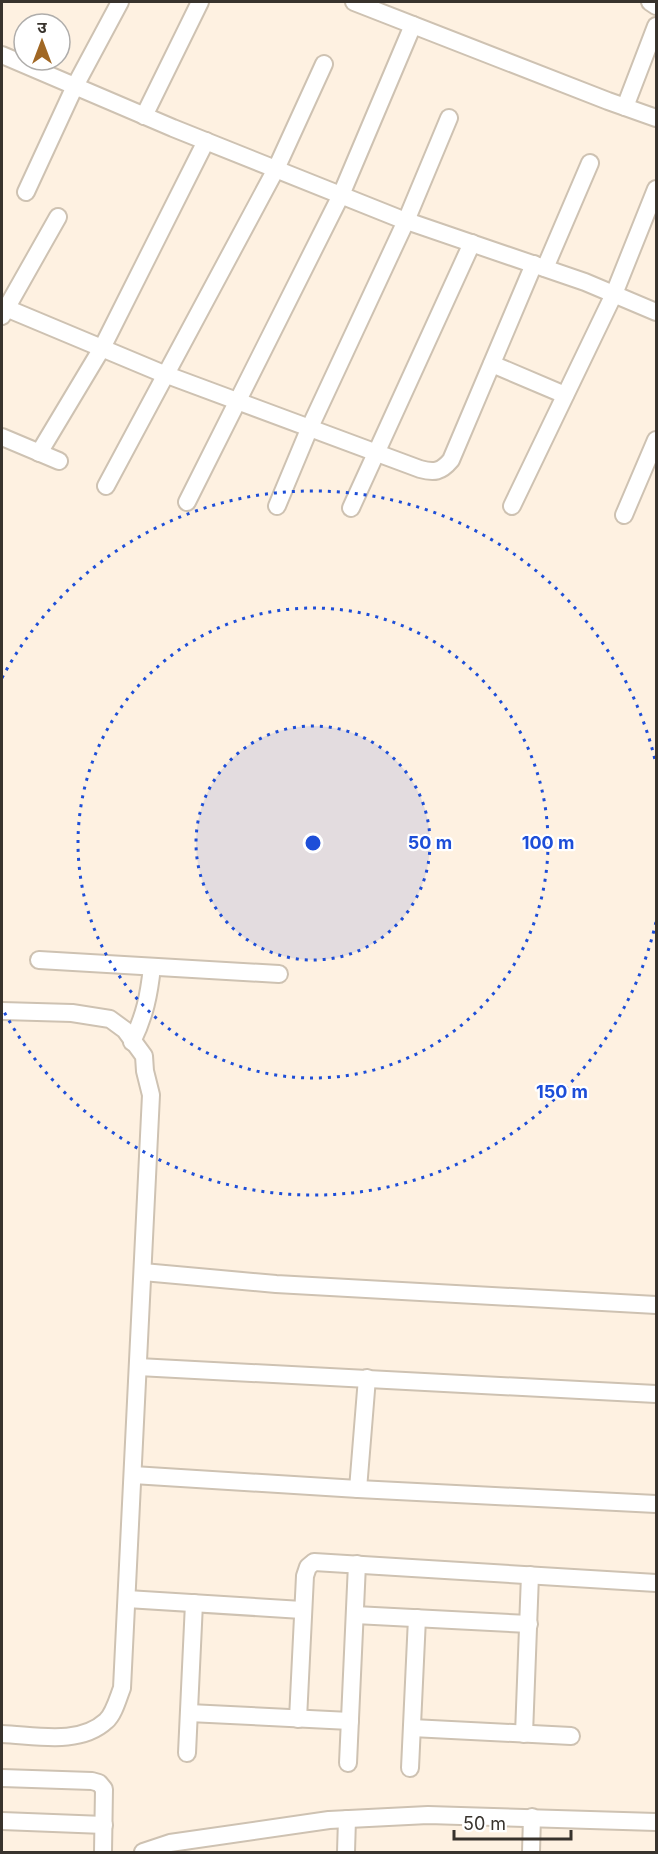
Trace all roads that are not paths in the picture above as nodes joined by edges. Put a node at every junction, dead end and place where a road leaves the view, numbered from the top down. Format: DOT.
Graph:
graph roads {
  1 [pos="120,2"];
  2 [pos="200,2"];
  3 [pos="354,2"];
  4 [pos="650,2"];
  5 [pos="657,6"];
  6 [pos="413,25"];
  7 [pos="657,26"];
  8 [pos="2,55"];
  9 [pos="324,64"];
  10 [pos="75,86"];
  11 [pos="625,107"];
  12 [pos="144,116"];
  13 [pos="449,118"];
  14 [pos="657,118"];
  15 [pos="206,141"];
  16 [pos="590,163"];
  17 [pos="276,169"];
  18 [pos="657,189"];
  19 [pos="26,192"];
  20 [pos="341,195"];
  21 [pos="58,217"];
  22 [pos="406,221"];
  23 [pos="472,243"];
  24 [pos="540,266"];
  25 [pos="614,294"];
  26 [pos="4,312"];
  27 [pos="657,312"];
  28 [pos="102,348"];
  29 [pos="492,364"];
  30 [pos="165,374"];
  31 [pos="566,395"];
  32 [pos="238,401"];
  33 [pos="310,427"];
  34 [pos="2,437"];
  35 [pos="657,440"];
  36 [pos="376,452"];
  37 [pos="39,453"];
  38 [pos="59,461"];
  39 [pos="106,486"];
  40 [pos="187,502"];
  41 [pos="277,506"];
  42 [pos="512,506"];
  43 [pos="351,508"];
  44 [pos="624,515"];
  45 [pos="39,960"];
  46 [pos="152,967"];
  47 [pos="279,974"];
  48 [pos="2,1011"];
  49 [pos="132,1042"];
  50 [pos="143,1272"];
  51 [pos="657,1305"];
  52 [pos="138,1367"];
  53 [pos="367,1378"];
  54 [pos="657,1394"];
  55 [pos="133,1475"];
  56 [pos="358,1489"];
  57 [pos="657,1504"];
  58 [pos="357,1564"];
  59 [pos="530,1575"];
  60 [pos="657,1583"];
  61 [pos="127,1599"];
  62 [pos="194,1603"];
  63 [pos="302,1610"];
  64 [pos="355,1615"];
  65 [pos="417,1618"];
  66 [pos="528,1624"];
  67 [pos="189,1713"];
  68 [pos="298,1719"];
  69 [pos="350,1721"];
  70 [pos="412,1728"];
  71 [pos="2,1734"];
  72 [pos="524,1734"];
  73 [pos="571,1736"];
  74 [pos="187,1753"];
  75 [pos="348,1762"];
  76 [pos="410,1768"];
  77 [pos="2,1778"];
  78 [pos="532,1817"];
  79 [pos="347,1819"];
  80 [pos="2,1821"];
  81 [pos="657,1822"];
  82 [pos="104,1825"];
  83 [pos="161,1849"];
  84 [pos="103,1852"];
  85 [pos="143,1852"];
  86 [pos="346,1852"];
  87 [pos="531,1852"];
  1 -- 10 [label="street"];
  2 -- 12 [label="street"];
  3 -- 6 [label="street"];
  4 -- 5 [label="street"];
  6 -- 11 [label="street"];
  6 -- 20 [label="street"];
  7 -- 11 [label="street"];
  8 -- 10 [label="street"];
  9 -- 17 [label="street"];
  10 -- 12 [label="street"];
  10 -- 19 [label="street"];
  11 -- 14 [label="street"];
  12 -- 15 [label="street"];
  13 -- 22 [label="street"];
  15 -- 17 [label="street"];
  15 -- 28 [label="street"];
  16 -- 24 [label="street"];
  17 -- 20 [label="street"];
  17 -- 30 [label="street"];
  18 -- 25 [label="street"];
  20 -- 22 [label="street"];
  20 -- 32 [label="street"];
  21 -- 26 [label="street"];
  22 -- 23 [label="street"];
  22 -- 33 [label="street"];
  23 -- 24 [label="street"];
  23 -- 36 [label="street"];
  24 -- 25 [label="street"];
  24 -- 29 [label="street"];
  25 -- 27 [label="street"];
  25 -- 31 [label="street"];
  26 -- 28 [label="street"];
  28 -- 30 [label="street"];
  28 -- 37 [label="street"];
  29 -- 31 [label="street"];
  29 -- 36 [label="street"];
  30 -- 32 [label="street"];
  30 -- 39 [label="street"];
  31 -- 42 [label="street"];
  32 -- 33 [label="street"];
  32 -- 40 [label="street"];
  33 -- 36 [label="street"];
  33 -- 41 [label="street"];
  34 -- 37 [label="street"];
  35 -- 44 [label="street"];
  36 -- 43 [label="street"];
  37 -- 38 [label="street"];
  45 -- 46 [label="street"];
  46 -- 47 [label="street"];
  46 -- 49 [label="street"];
  48 -- 49 [label="street"];
  49 -- 50 [label="street"];
  50 -- 51 [label="street"];
  50 -- 52 [label="street"];
  52 -- 53 [label="street"];
  52 -- 55 [label="street"];
  53 -- 54 [label="street"];
  53 -- 56 [label="street"];
  55 -- 56 [label="street"];
  55 -- 61 [label="street"];
  56 -- 57 [label="street"];
  58 -- 59 [label="street"];
  58 -- 63 [label="street"];
  58 -- 64 [label="street"];
  59 -- 60 [label="street"];
  59 -- 66 [label="street"];
  61 -- 62 [label="street"];
  61 -- 71 [label="street"];
  62 -- 63 [label="street"];
  62 -- 67 [label="street"];
  63 -- 68 [label="street"];
  64 -- 65 [label="street"];
  64 -- 69 [label="street"];
  65 -- 66 [label="street"];
  65 -- 70 [label="street"];
  66 -- 72 [label="street"];
  67 -- 68 [label="street"];
  67 -- 74 [label="street"];
  68 -- 69 [label="street"];
  69 -- 75 [label="street"];
  70 -- 72 [label="street"];
  70 -- 76 [label="street"];
  72 -- 73 [label="street"];
  77 -- 82 [label="street"];
  78 -- 79 [label="street"];
  78 -- 81 [label="street"];
  78 -- 87 [label="street"];
  79 -- 83 [label="street"];
  79 -- 86 [label="street"];
  80 -- 82 [label="street"];
  82 -- 84 [label="street"];
  83 -- 85 [label="street"];
}
